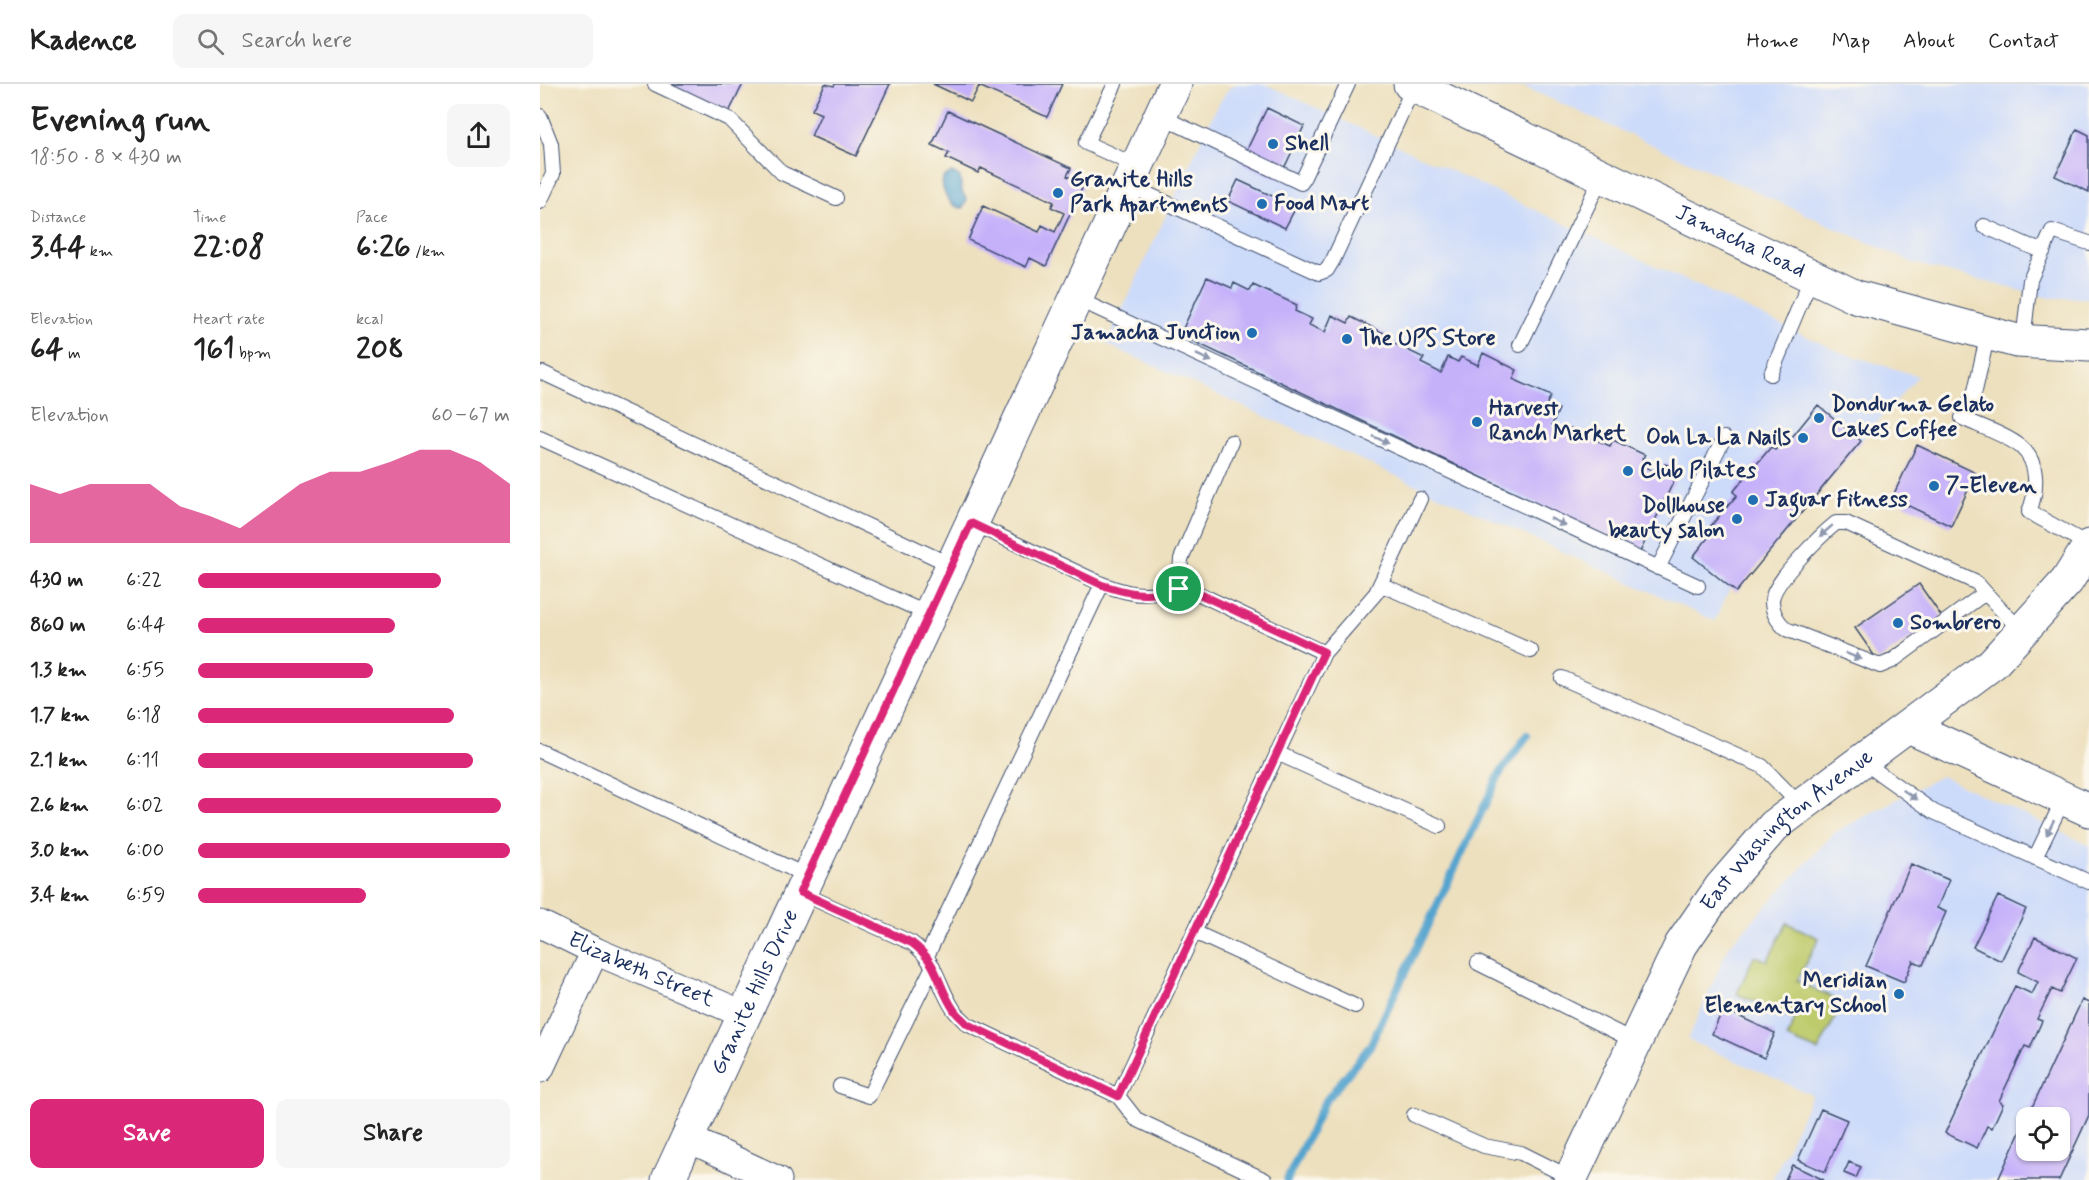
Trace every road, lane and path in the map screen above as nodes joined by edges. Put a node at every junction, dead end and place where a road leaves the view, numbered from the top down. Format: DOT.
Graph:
graph roads {
  1 [pos="655,84"];
  2 [pos="1115,84"];
  3 [pos="1175,84"];
  4 [pos="1348,84"];
  5 [pos="1412,85"];
  6 [pos="540,116"];
  7 [pos="1160,116"];
  8 [pos="1132,176"];
  9 [pos="1602,176"];
  10 [pos="836,198"];
  11 [pos="540,202"];
  12 [pos="1984,226"];
  13 [pos="2089,243"];
  14 [pos="2043,252"];
  15 [pos="1812,276"];
  16 [pos="1075,298"];
  17 [pos="1988,333"];
  18 [pos="2023,342"];
  19 [pos="1520,345"];
  20 [pos="2089,345"];
  21 [pos="543,373"];
  22 [pos="1771,374"];
  23 [pos="540,438"];
  24 [pos="1724,438"];
  25 [pos="1230,442"];
  26 [pos="1420,499"];
  27 [pos="971,523"];
  28 [pos="2089,545"];
  29 [pos="951,565"];
  30 [pos="1658,568"];
  31 [pos="1380,584"];
  32 [pos="1102,585"];
  33 [pos="1698,586"];
  34 [pos="1179,589"];
  35 [pos="1985,593"];
  36 [pos="928,614"];
  37 [pos="2022,631"];
  38 [pos="1531,651"];
  39 [pos="1324,652"];
  40 [pos="1562,678"];
  41 [pos="1909,727"];
  42 [pos="540,751"];
  43 [pos="1277,753"];
  44 [pos="1862,761"];
  45 [pos="2077,804"];
  46 [pos="1801,806"];
  47 [pos="1439,826"];
  48 [pos="2035,858"];
  49 [pos="2089,882"];
  50 [pos="803,884"];
  51 [pos="540,924"];
  52 [pos="1194,932"];
  53 [pos="595,951"];
  54 [pos="930,961"];
  55 [pos="1478,963"];
  56 [pos="1355,1006"];
  57 [pos="743,1014"];
  58 [pos="1636,1042"];
  59 [pos="540,1069"];
  60 [pos="840,1086"];
  61 [pos="1118,1096"];
  62 [pos="1413,1115"];
  63 [pos="687,1138"];
  64 [pos="1571,1179"];
  65 [pos="668,1180"];
  66 [pos="778,1180"];
  67 [pos="1265,1180"];
  1 -- 10 [label="lane"];
  2 -- 8 [label="lane"];
  3 -- 7 [label="main road, Granite Hills Drive"];
  4 -- 7 [label="lane"];
  5 -- 8 [label="lane"];
  5 -- 9 [label="main road, Jamacha Road"];
  6 -- 11 [label="lane"];
  7 -- 8 [label="main road, Granite Hills Drive"];
  8 -- 16 [label="main road, Granite Hills Drive"];
  9 -- 15 [label="main road, Jamacha Road"];
  9 -- 19 [label="lane"];
  12 -- 14 [label="lane"];
  13 -- 14 [label="lane"];
  14 -- 18 [label="lane"];
  15 -- 17 [label="main road, Jamacha Road"];
  15 -- 22 [label="lane"];
  16 -- 27 [label="main road, Granite Hills Drive"];
  16 -- 30 [label="lane, one-way"];
  17 -- 18 [label="main road, Jamacha Road"];
  17 -- 28 [label="lane"];
  18 -- 20 [label="main road, Jamacha Road"];
  21 -- 29 [label="lane"];
  23 -- 36 [label="lane"];
  24 -- 30 [label="lane"];
  25 -- 34 [label="lane"];
  26 -- 31 [label="lane"];
  27 -- 29 [label="main road, Granite Hills Drive"];
  27 -- 32 [label="lane"];
  28 -- 37 [label="main road, East Washington Avenue"];
  29 -- 36 [label="main road, Granite Hills Drive"];
  30 -- 33 [label="lane"];
  31 -- 38 [label="lane"];
  31 -- 39 [label="lane"];
  32 -- 34 [label="lane"];
  32 -- 54 [label="lane"];
  34 -- 39 [label="lane"];
  35 -- 35 [label="lane, one-way"];
  35 -- 37 [label="lane"];
  36 -- 50 [label="main road, Granite Hills Drive"];
  37 -- 41 [label="main road, East Washington Avenue"];
  39 -- 43 [label="lane"];
  40 -- 46 [label="lane"];
  41 -- 44 [label="main road, East Washington Avenue"];
  41 -- 45 [label="main road"];
  42 -- 50 [label="lane"];
  43 -- 47 [label="lane"];
  43 -- 52 [label="lane"];
  44 -- 46 [label="main road, East Washington Avenue"];
  44 -- 48 [label="lane, one-way"];
  45 -- 48 [label="lane, one-way"];
  46 -- 58 [label="main road, East Washington Avenue"];
  48 -- 49 [label="lane"];
  50 -- 54 [label="lane"];
  50 -- 57 [label="main road, Granite Hills Drive"];
  51 -- 53 [label="street, Elizabeth Street"];
  52 -- 56 [label="lane"];
  52 -- 61 [label="lane"];
  53 -- 57 [label="street, Elizabeth Street"];
  53 -- 59 [label="street"];
  54 -- 60 [label="lane"];
  54 -- 61 [label="lane"];
  55 -- 58 [label="lane"];
  57 -- 63 [label="main road, Granite Hills Drive"];
  58 -- 64 [label="main road, East Washington Avenue"];
  61 -- 67 [label="lane"];
  62 -- 64 [label="lane"];
  63 -- 65 [label="main road, Granite Hills Drive"];
  63 -- 66 [label="street"];
}
